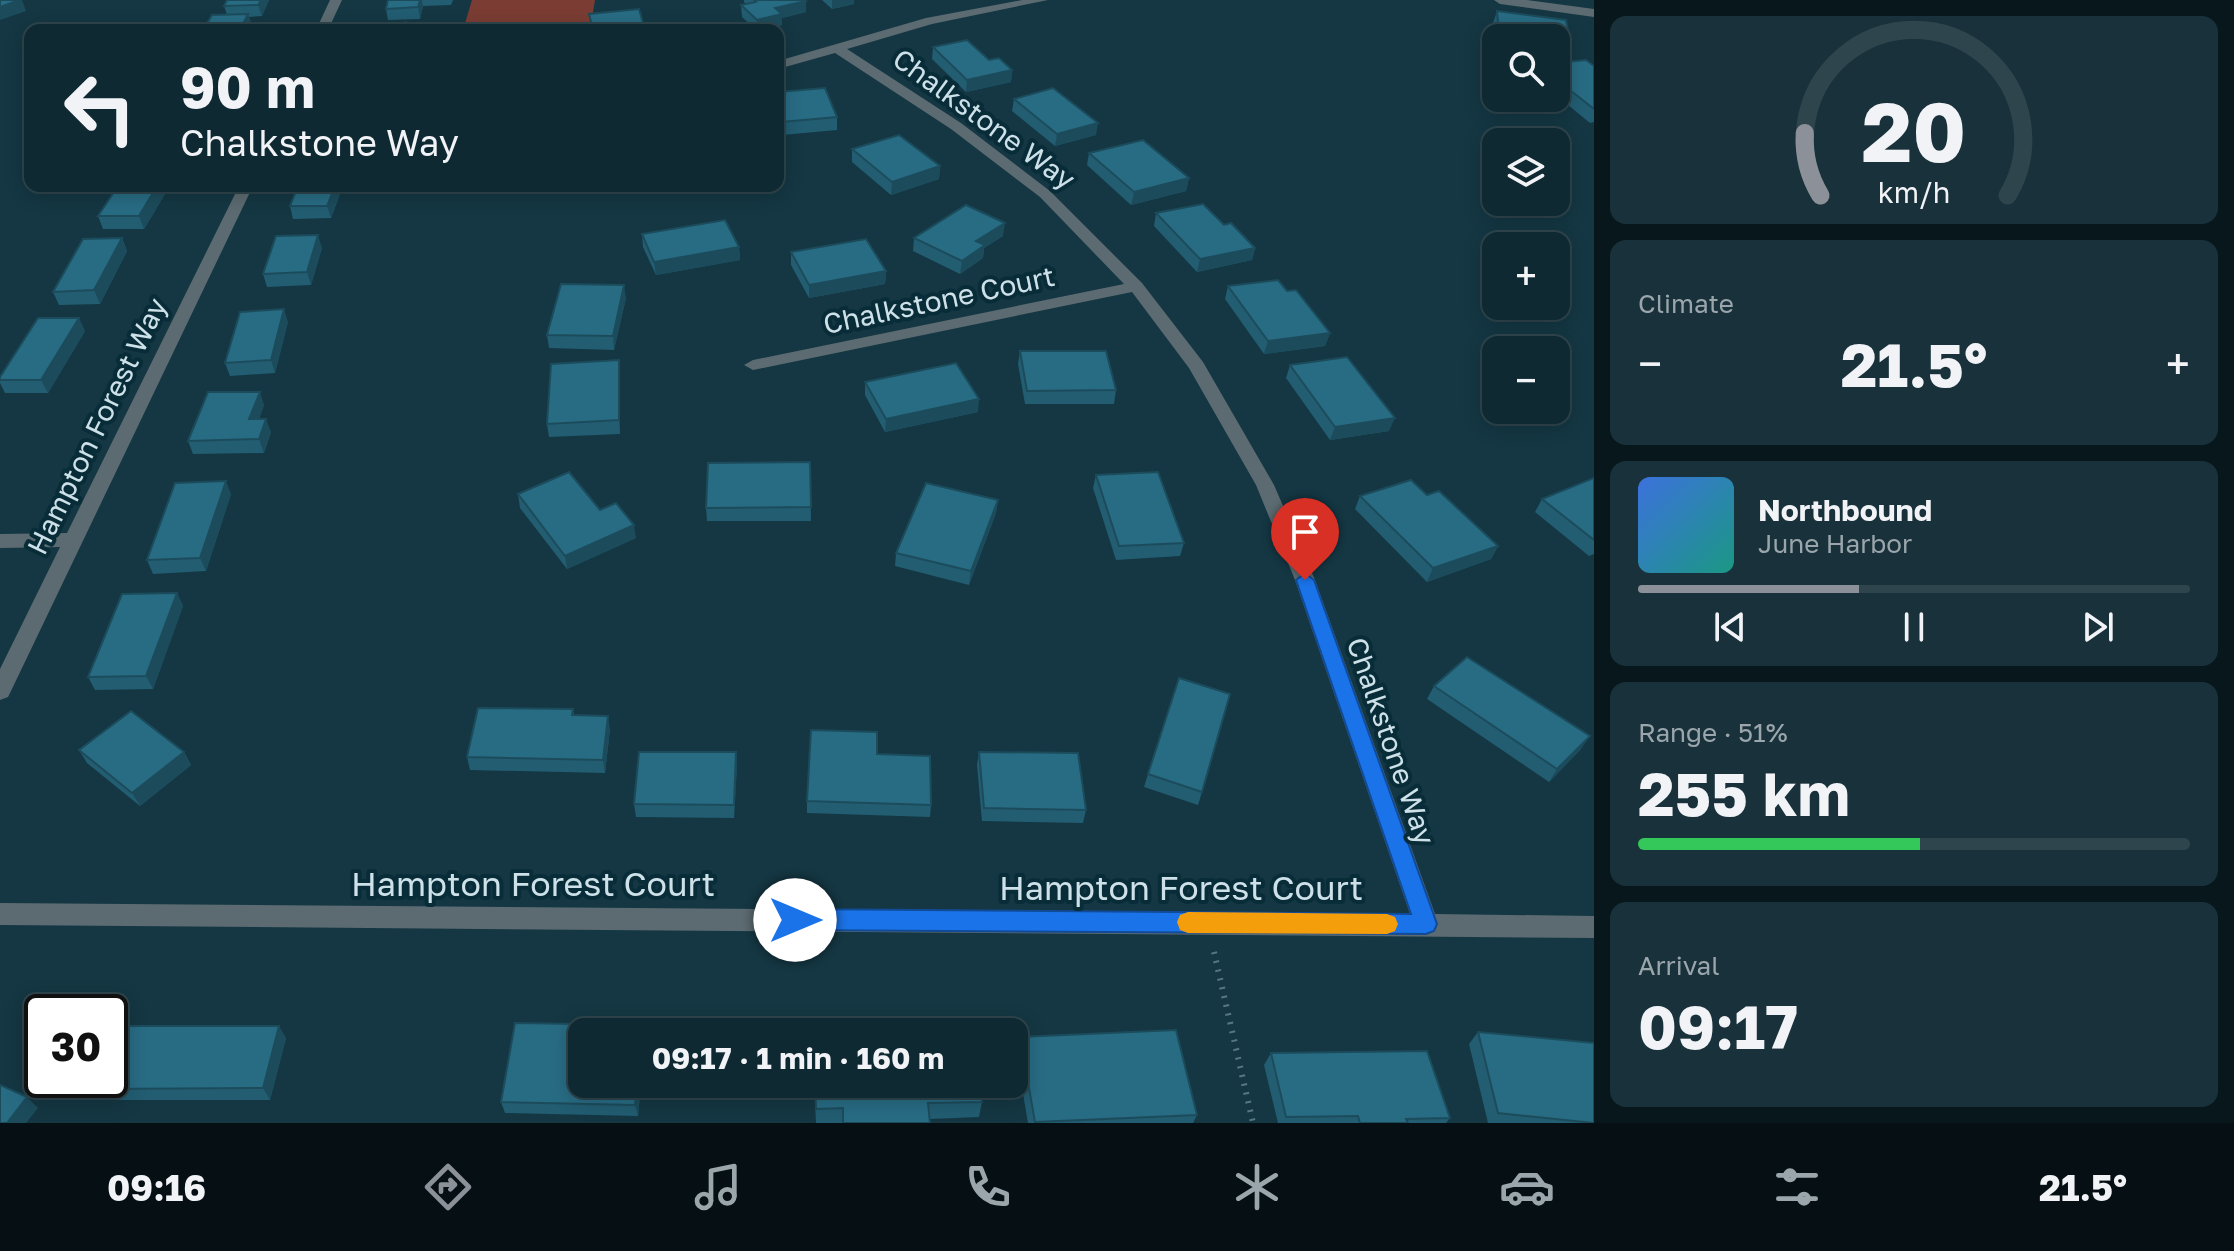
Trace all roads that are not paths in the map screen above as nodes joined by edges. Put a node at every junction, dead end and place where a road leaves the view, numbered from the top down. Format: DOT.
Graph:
graph roads {
  1 [pos="336,0"];
  2 [pos="1042,0"];
  3 [pos="1500,0"];
  4 [pos="1594,13"];
  5 [pos="325,24"];
  6 [pos="837,48"];
  7 [pos="784,63"];
  8 [pos="243,192"];
  9 [pos="1136,286"];
  10 [pos="753,365"];
  11 [pos="73,540"];
  12 [pos="0,541"];
  13 [pos="0,691"];
  14 [pos="0,914"];
  15 [pos="1426,924"];
  16 [pos="1594,927"];
  1 -- 5 [label="street"];
  2 -- 6 [label="street"];
  3 -- 4 [label="street"];
  6 -- 7 [label="street"];
  6 -- 9 [label="street, Chalkstone Way"];
  8 -- 11 [label="street, Hampton Forest Way"];
  9 -- 10 [label="street, Chalkstone Court"];
  9 -- 15 [label="street, Chalkstone Way"];
  11 -- 12 [label="street"];
  11 -- 13 [label="street, Hampton Forest Way"];
  14 -- 15 [label="street, Hampton Forest Court"];
  15 -- 16 [label="street, Hampton Forest Court"];
}
